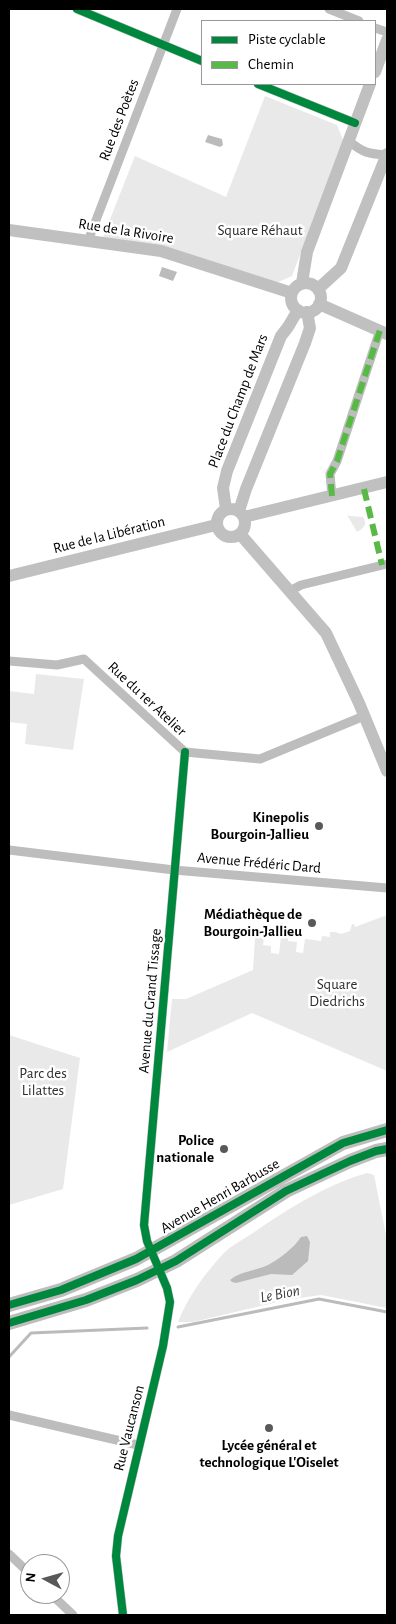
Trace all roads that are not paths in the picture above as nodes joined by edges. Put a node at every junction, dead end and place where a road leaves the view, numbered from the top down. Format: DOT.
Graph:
graph roads {
  1 [pos="77,9"];
  2 [pos="177,9"];
  3 [pos="329,9"];
  4 [pos="356,20"];
  5 [pos="387,40"];
  6 [pos="163,45"];
  7 [pos="201,61"];
  8 [pos="376,69"];
  9 [pos="260,85"];
  10 [pos="370,85"];
  11 [pos="355,123"];
  12 [pos="349,141"];
  13 [pos="387,155"];
  14 [pos="9,230"];
  15 [pos="88,241"];
  16 [pos="302,283"];
  17 [pos="318,289"];
  18 [pos="292,293"];
  19 [pos="319,304"];
  20 [pos="303,311"];
  21 [pos="384,332"];
  22 [pos="387,482"];
  23 [pos="332,496"];
  24 [pos="226,509"];
  25 [pos="242,514"];
  26 [pos="216,525"];
  27 [pos="240,534"];
  28 [pos="387,564"];
  29 [pos="9,576"];
  30 [pos="290,591"];
  31 [pos="9,661"];
  32 [pos="364,716"];
  33 [pos="185,752"];
  34 [pos="387,771"];
  35 [pos="9,850"];
  36 [pos="174,870"];
  37 [pos="387,888"];
  38 [pos="387,1130"];
  39 [pos="387,1149"];
  40 [pos="151,1251"];
  41 [pos="160,1268"];
  42 [pos="9,1305"];
  43 [pos="9,1323"];
  44 [pos="9,1414"];
  45 [pos="138,1445"];
  46 [pos="9,1554"];
  47 [pos="20,1564"];
  48 [pos="61,1604"];
  49 [pos="73,1615"];
  50 [pos="123,1615"];
  1 -- 6 [label="street"];
  2 -- 6 [label="street, Rue des Poètes"];
  3 -- 4 [label="street"];
  5 -- 8 [label="street"];
  6 -- 7 [label="street"];
  6 -- 15 [label="street, Rue des Poètes"];
  9 -- 11 [label="street"];
  10 -- 11 [label="street"];
  11 -- 12 [label="street"];
  12 -- 13 [label="street"];
  12 -- 16 [label="street"];
  13 -- 17 [label="street"];
  14 -- 15 [label="street, Rue de la Rivoire"];
  15 -- 18 [label="street, Rue de la Rivoire"];
  16 -- 17 [label="street"];
  16 -- 18 [label="street"];
  17 -- 19 [label="street"];
  18 -- 20 [label="street"];
  19 -- 20 [label="street"];
  19 -- 21 [label="street"];
  20 -- 24 [label="street, Place du Champ de Mars"];
  20 -- 25 [label="street"];
  21 -- 23 [label="street"];
  22 -- 23 [label="street"];
  23 -- 25 [label="street"];
  24 -- 25 [label="street"];
  24 -- 26 [label="street"];
  25 -- 27 [label="street"];
  26 -- 27 [label="street"];
  26 -- 29 [label="street, Rue de la Libération"];
  27 -- 30 [label="street"];
  28 -- 30 [label="street"];
  30 -- 32 [label="street"];
  31 -- 33 [label="street, Rue du 1er Atelier"];
  32 -- 33 [label="street, Rue du 1er Atelier"];
  32 -- 34 [label="street"];
  33 -- 36 [label="street, Avenue du Grand Tissage"];
  35 -- 36 [label="street, Avenue Frédéric Dard"];
  36 -- 37 [label="street, Avenue Frédéric Dard"];
  36 -- 40 [label="street, Avenue du Grand Tissage"];
  38 -- 40 [label="main road, Avenue Henri Barbusse"];
  39 -- 41 [label="main road, Avenue Henri Barbusse"];
  40 -- 41 [label="street, Rue Vaucanson"];
  40 -- 42 [label="main road, Avenue Henri Barbusse"];
  41 -- 43 [label="main road, Avenue Henri Barbusse"];
  41 -- 45 [label="street, Rue Vaucanson"];
  44 -- 45 [label="street"];
  45 -- 50 [label="street, Rue Vaucanson"];
  46 -- 47 [label="street"];
  48 -- 49 [label="street"];
}
